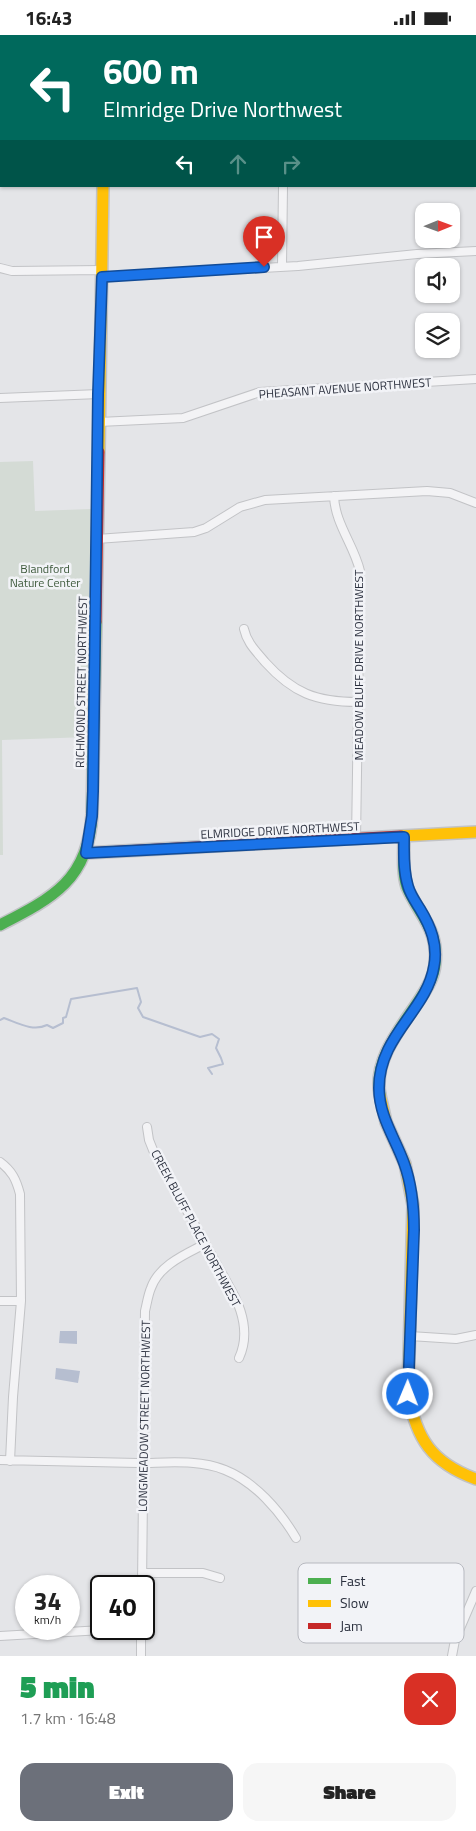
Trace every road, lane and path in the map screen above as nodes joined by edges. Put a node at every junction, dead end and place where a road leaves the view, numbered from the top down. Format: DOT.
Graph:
graph roads {
  1 [pos="103,187"];
  2 [pos="283,187"];
  3 [pos="476,251"];
  4 [pos="282,266"];
  5 [pos="0,268"];
  6 [pos="102,273"];
  7 [pos="476,379"];
  8 [pos="98,394"];
  9 [pos="0,398"];
  10 [pos="99,422"];
  11 [pos="334,496"];
  12 [pos="476,503"];
  13 [pos="97,539"];
  14 [pos="244,629"];
  15 [pos="358,702"];
  16 [pos="476,833"];
  17 [pos="404,837"];
  18 [pos="356,840"];
  19 [pos="86,853"];
  20 [pos="0,925"];
  21 [pos="147,1127"];
  22 [pos="0,1162"];
  23 [pos="205,1243"];
  24 [pos="0,1301"];
  25 [pos="21,1301"];
  26 [pos="476,1335"];
  27 [pos="410,1336"];
  28 [pos="239,1358"];
  29 [pos="0,1461"];
  30 [pos="10,1461"];
  31 [pos="142,1463"];
  32 [pos="476,1479"];
  33 [pos="296,1538"];
  34 [pos="142,1573"];
  35 [pos="220,1579"];
  36 [pos="476,1591"];
  37 [pos="464,1619"];
  38 [pos="90,1631"];
  39 [pos="0,1636"];
  40 [pos="141,1640"];
  41 [pos="454,1643"];
  42 [pos="141,1656"];
  43 [pos="452,1656"];
  1 -- 6 [label="street, RICHMOND STREET NORTHWEST"];
  2 -- 4 [label="street"];
  3 -- 4 [label="street"];
  4 -- 6 [label="street"];
  5 -- 6 [label="street"];
  6 -- 8 [label="street, RICHMOND STREET NORTHWEST"];
  7 -- 10 [label="street, PHEASANT AVENUE NORTHWEST"];
  8 -- 9 [label="street"];
  8 -- 10 [label="street, RICHMOND STREET NORTHWEST"];
  10 -- 13 [label="street, RICHMOND STREET NORTHWEST"];
  11 -- 12 [label="street"];
  11 -- 13 [label="street"];
  11 -- 15 [label="street, MEADOW BLUFF DRIVE NORTHWEST"];
  13 -- 19 [label="street, RICHMOND STREET NORTHWEST"];
  14 -- 15 [label="street"];
  15 -- 18 [label="street, MEADOW BLUFF DRIVE NORTHWEST"];
  16 -- 17 [label="street, ELMRIDGE DRIVE NORTHWEST"];
  17 -- 18 [label="street, ELMRIDGE DRIVE NORTHWEST"];
  17 -- 27 [label="street"];
  18 -- 19 [label="street, ELMRIDGE DRIVE NORTHWEST"];
  19 -- 20 [label="street, RICHMOND STREET NORTHWEST"];
  21 -- 23 [label="street, CREEK BLUFF PLACE NORTHWEST"];
  22 -- 25 [label="street"];
  23 -- 28 [label="street, CREEK BLUFF PLACE NORTHWEST"];
  23 -- 31 [label="street, LONGMEADOW STREET NORTHWEST"];
  24 -- 25 [label="street"];
  25 -- 30 [label="street"];
  26 -- 27 [label="street"];
  27 -- 32 [label="street"];
  29 -- 30 [label="street"];
  30 -- 31 [label="street"];
  31 -- 33 [label="street"];
  31 -- 34 [label="street, LONGMEADOW STREET NORTHWEST"];
  34 -- 35 [label="street"];
  36 -- 37 [label="street"];
  38 -- 39 [label="street"];
  40 -- 42 [label="street"];
  41 -- 43 [label="street"];
}
